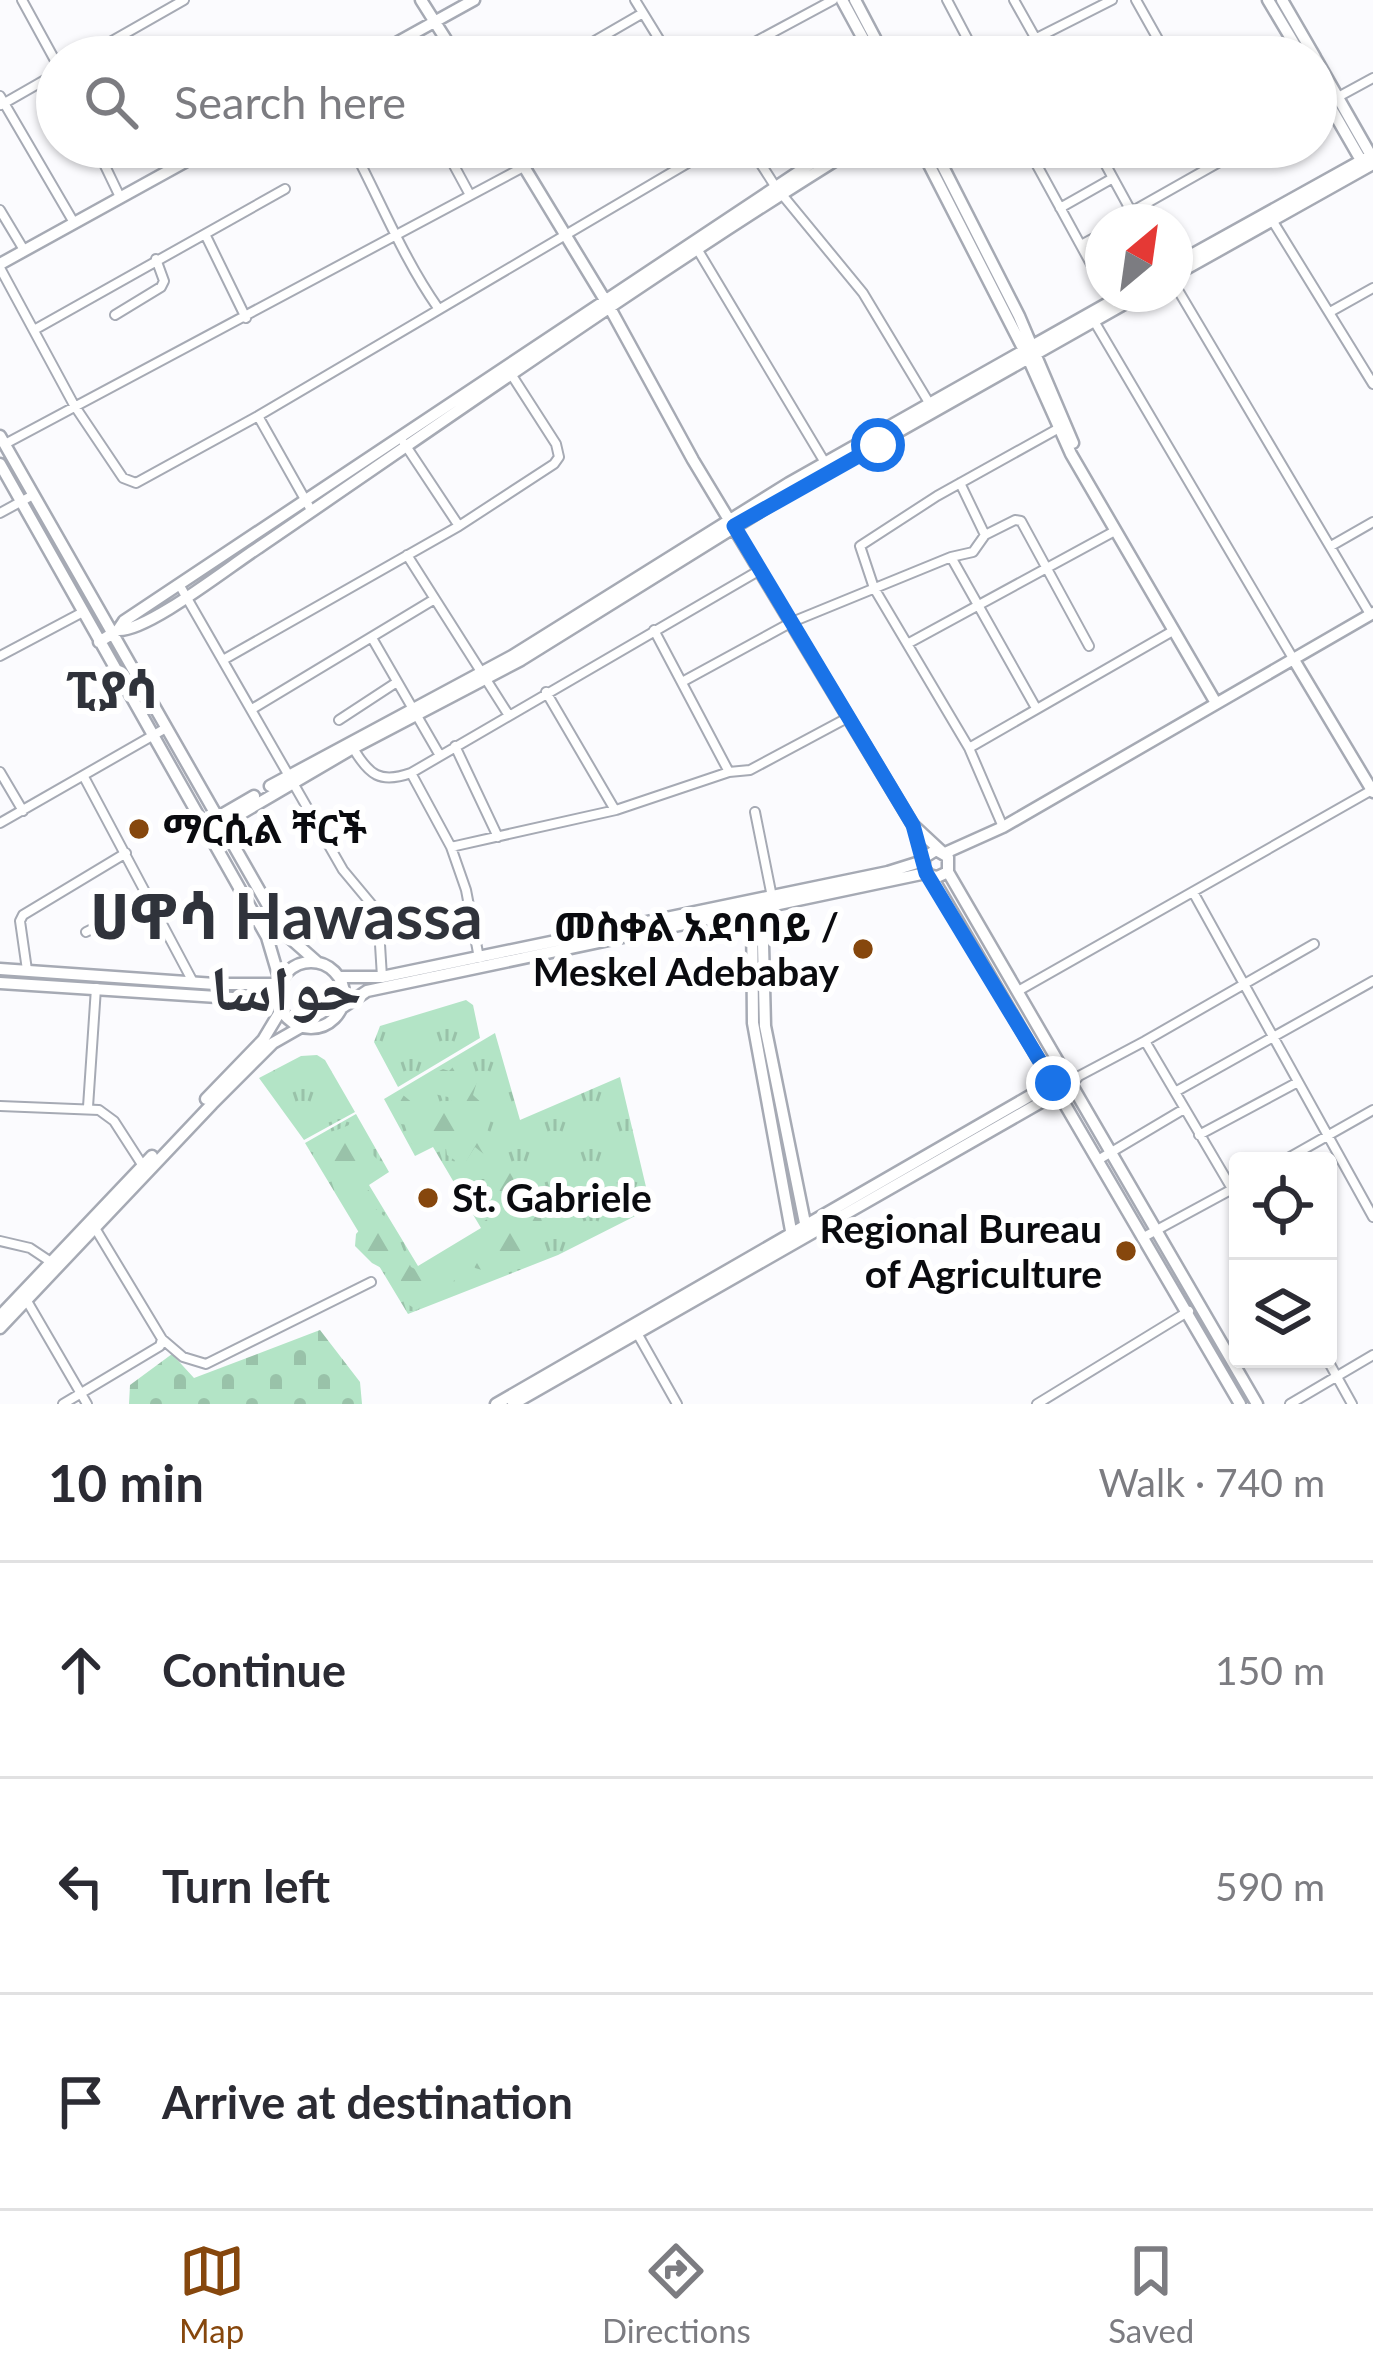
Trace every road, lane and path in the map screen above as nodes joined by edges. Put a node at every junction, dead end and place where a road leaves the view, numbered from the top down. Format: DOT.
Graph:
graph roads {
  1 [pos="22,0"];
  2 [pos="184,0"];
  3 [pos="421,0"];
  4 [pos="474,0"];
  5 [pos="635,0"];
  6 [pos="832,0"];
  7 [pos="842,0"];
  8 [pos="855,0"];
  9 [pos="946,0"];
  10 [pos="1014,0"];
  11 [pos="1112,0"];
  12 [pos="1136,0"];
  13 [pos="1280,2"];
  14 [pos="643,13"];
  15 [pos="435,21"];
  16 [pos="40,36"];
  17 [pos="121,36"];
  18 [pos="414,36"];
  19 [pos="444,36"];
  20 [pos="604,36"];
  21 [pos="657,36"];
  22 [pos="766,36"];
  23 [pos="864,36"];
  24 [pos="869,36"];
  25 [pos="966,36"];
  26 [pos="1034,36"];
  27 [pos="1042,36"];
  28 [pos="1156,36"];
  29 [pos="1291,36"];
  30 [pos="1302,36"];
  31 [pos="1373,78"];
  32 [pos="36,82"];
  33 [pos="1337,98"];
  34 [pos="2,102"];
  35 [pos="1337,117"];
  36 [pos="36,159"];
  37 [pos="1369,160"];
  38 [pos="41,168"];
  39 [pos="106,168"];
  40 [pos="173,168"];
  41 [pos="363,168"];
  42 [pos="455,168"];
  43 [pos="523,168"];
  44 [pos="526,168"];
  45 [pos="679,168"];
  46 [pos="764,168"];
  47 [pos="808,168"];
  48 [pos="819,168"];
  49 [pos="932,168"];
  50 [pos="942,168"];
  51 [pos="1038,168"];
  52 [pos="1108,168"];
  53 [pos="1209,168"];
  54 [pos="1113,178"];
  55 [pos="285,189"];
  56 [pos="779,190"];
  57 [pos="470,195"];
  58 [pos="120,197"];
  59 [pos="1127,204"];
  60 [pos="1145,204"];
  61 [pos="1060,208"];
  62 [pos="0,210"];
  63 [pos="1272,220"];
  64 [pos="73,221"];
  65 [pos="964,221"];
  66 [pos="566,233"];
  67 [pos="205,234"];
  68 [pos="398,234"];
  69 [pos="1085,243"];
  70 [pos="1081,245"];
  71 [pos="696,246"];
  72 [pos="24,250"];
  73 [pos="1085,252"];
  74 [pos="1193,254"];
  75 [pos="156,259"];
  76 [pos="1193,265"];
  77 [pos="0,266"];
  78 [pos="595,284"];
  79 [pos="1373,288"];
  80 [pos="624,294"];
  81 [pos="608,304"];
  82 [pos="438,308"];
  83 [pos="588,309"];
  84 [pos="1096,312"];
  85 [pos="1103,312"];
  86 [pos="1191,312"];
  87 [pos="1330,312"];
  88 [pos="115,315"];
  89 [pos="246,318"];
  90 [pos="1094,321"];
  91 [pos="591,323"];
  92 [pos="620,326"];
  93 [pos="34,329"];
  94 [pos="1030,352"];
  95 [pos="509,371"];
  96 [pos="1373,384"];
  97 [pos="74,405"];
  98 [pos="932,408"];
  99 [pos="258,416"];
  100 [pos="1061,427"];
  101 [pos="2,440"];
  102 [pos="403,441"];
  103 [pos="0,464"];
  104 [pos="827,467"];
  105 [pos="960,483"];
  106 [pos="27,498"];
  107 [pos="308,506"];
  108 [pos="0,513"];
  109 [pos="1373,522"];
  110 [pos="732,523"];
  111 [pos="459,526"];
  112 [pos="1113,532"];
  113 [pos="985,536"];
  114 [pos="1331,546"];
  115 [pos="407,555"];
  116 [pos="951,557"];
  117 [pos="1049,569"];
  118 [pos="760,570"];
  119 [pos="874,588"];
  120 [pos="183,591"];
  121 [pos="433,600"];
  122 [pos="980,607"];
  123 [pos="83,612"];
  124 [pos="1372,613"];
  125 [pos="792,622"];
  126 [pos="654,630"];
  127 [pos="115,632"];
  128 [pos="1172,632"];
  129 [pos="372,638"];
  130 [pos="100,642"];
  131 [pos="910,643"];
  132 [pos="1089,646"];
  133 [pos="0,656"];
  134 [pos="223,660"];
  135 [pos="1294,660"];
  136 [pos="481,676"];
  137 [pos="398,682"];
  138 [pos="682,682"];
  139 [pos="546,692"];
  140 [pos="1220,701"];
  141 [pos="1036,708"];
  142 [pos="252,709"];
  143 [pos="414,712"];
  144 [pos="508,714"];
  145 [pos="849,718"];
  146 [pos="339,720"];
  147 [pos="166,728"];
  148 [pos="154,736"];
  149 [pos="455,746"];
  150 [pos="352,748"];
  151 [pos="969,748"];
  152 [pos="439,754"];
  153 [pos="0,772"];
  154 [pos="729,772"];
  155 [pos="411,773"];
  156 [pos="84,777"];
  157 [pos="291,778"];
  158 [pos="1372,791"];
  159 [pos="23,811"];
  160 [pos="616,811"];
  161 [pos="755,812"];
  162 [pos="219,821"];
  163 [pos="0,823"];
  164 [pos="913,825"];
  165 [pos="1003,827"];
  166 [pos="206,829"];
  167 [pos="498,836"];
  168 [pos="451,847"];
  169 [pos="127,853"];
  170 [pos="946,860"];
  171 [pos="926,867"];
  172 [pos="1192,892"];
  173 [pos="152,899"];
  174 [pos="760,903"];
  175 [pos="86,932"];
  176 [pos="1314,944"];
  177 [pos="479,958"];
  178 [pos="276,959"];
  179 [pos="317,962"];
  180 [pos="0,969"];
  181 [pos="27,970"];
  182 [pos="339,977"];
  183 [pos="382,977"];
  184 [pos="96,981"];
  185 [pos="1373,981"];
  186 [pos="193,982"];
  187 [pos="280,982"];
  188 [pos="0,983"];
  189 [pos="1244,984"];
  190 [pos="254,985"];
  191 [pos="1018,992"];
  192 [pos="279,1006"];
  193 [pos="343,1007"];
  194 [pos="301,1027"];
  195 [pos="1273,1038"];
  196 [pos="1145,1041"];
  197 [pos="1072,1079"];
  198 [pos="1298,1082"];
  199 [pos="1056,1088"];
  200 [pos="1175,1092"];
  201 [pos="0,1106"];
  202 [pos="93,1109"];
  203 [pos="1185,1109"];
  204 [pos="1373,1110"];
  205 [pos="1199,1135"];
  206 [pos="1327,1136"];
  207 [pos="1299,1152"];
  208 [pos="1104,1157"];
  209 [pos="142,1166"];
  210 [pos="1229,1181"];
  211 [pos="1229,1195"];
  212 [pos="800,1197"];
  213 [pos="825,1216"];
  214 [pos="1373,1216"];
  215 [pos="95,1227"];
  216 [pos="807,1231"];
  217 [pos="1157,1231"];
  218 [pos="1142,1238"];
  219 [pos="793,1239"];
  220 [pos="0,1241"];
  221 [pos="51,1262"];
  222 [pos="371,1282"];
  223 [pos="26,1300"];
  224 [pos="1201,1306"];
  225 [pos="3,1308"];
  226 [pos="1186,1313"];
  227 [pos="0,1328"];
  228 [pos="638,1333"];
  229 [pos="163,1339"];
  230 [pos="1373,1355"];
  231 [pos="1332,1368"];
  232 [pos="1337,1377"];
  233 [pos="81,1394"];
  234 [pos="63,1404"];
  235 [pos="87,1404"];
  236 [pos="496,1404"];
  237 [pos="513,1404"];
  238 [pos="677,1404"];
  239 [pos="1037,1404"];
  240 [pos="1240,1404"];
  241 [pos="1258,1404"];
  242 [pos="1290,1404"];
  243 [pos="1352,1404"];
  1 -- 16 [label="street"];
  2 -- 17 [label="street"];
  3 -- 15 [label="street"];
  4 -- 15 [label="street"];
  5 -- 14 [label="street"];
  6 -- 22 [label="street"];
  7 -- 23 [label="street"];
  8 -- 24 [label="street"];
  9 -- 25 [label="street"];
  10 -- 26 [label="street"];
  11 -- 27 [label="street"];
  12 -- 28 [label="street"];
  13 -- 29 [label="street"];
  13 -- 30 [label="street"];
  14 -- 20 [label="street"];
  14 -- 21 [label="street"];
  15 -- 18 [label="street"];
  15 -- 19 [label="street"];
  31 -- 33 [label="street"];
  32 -- 34 [label="street"];
  34 -- 36 [label="street"];
  35 -- 37 [label="street"];
  37 -- 63 [label="street"];
  37 -- 74 [label="street"];
  38 -- 64 [label="street"];
  39 -- 58 [label="street"];
  40 -- 58 [label="street"];
  41 -- 68 [label="street"];
  42 -- 57 [label="street"];
  43 -- 57 [label="street"];
  44 -- 66 [label="street"];
  45 -- 66 [label="street"];
  46 -- 56 [label="street"];
  47 -- 56 [label="street"];
  48 -- 56 [label="street"];
  49 -- 65 [label="street"];
  50 -- 65 [label="street"];
  51 -- 61 [label="street"];
  52 -- 54 [label="street"];
  53 -- 60 [label="street"];
  54 -- 59 [label="street"];
  54 -- 61 [label="street"];
  55 -- 67 [label="street"];
  56 -- 71 [label="street"];
  56 -- 98 [label="street"];
  57 -- 68 [label="street"];
  58 -- 64 [label="street"];
  61 -- 70 [label="street"];
  62 -- 72 [label="street"];
  63 -- 76 [label="street"];
  63 -- 87 [label="street"];
  64 -- 72 [label="street"];
  65 -- 94 [label="street"];
  66 -- 78 [label="street"];
  66 -- 82 [label="street"];
  67 -- 75 [label="street"];
  67 -- 89 [label="street"];
  68 -- 82 [label="street"];
  68 -- 89 [label="street"];
  69 -- 70 [label="street"];
  70 -- 73 [label="street"];
  71 -- 80 [label="street"];
  71 -- 104 [label="street"];
  72 -- 77 [label="street"];
  75 -- 88 [label="street"];
  75 -- 93 [label="street"];
  77 -- 93 [label="street"];
  78 -- 80 [label="street"];
  78 -- 81 [label="street"];
  78 -- 83 [label="street"];
  79 -- 87 [label="street"];
  80 -- 81 [label="street"];
  80 -- 92 [label="street"];
  81 -- 83 [label="street"];
  81 -- 91 [label="street"];
  81 -- 92 [label="street"];
  82 -- 99 [label="street"];
  83 -- 95 [label="street"];
  84 -- 94 [label="street"];
  85 -- 90 [label="street"];
  86 -- 114 [label="street"];
  87 -- 96 [label="street"];
  89 -- 97 [label="street"];
  90 -- 94 [label="street"];
  90 -- 135 [label="street"];
  91 -- 92 [label="street"];
  91 -- 95 [label="street"];
  92 -- 110 [label="street"];
  93 -- 97 [label="street"];
  94 -- 98 [label="street"];
  94 -- 100 [label="street"];
  95 -- 102 [label="street"];
  95 -- 111 [label="street"];
  97 -- 99 [label="street"];
  97 -- 101 [label="street"];
  98 -- 104 [label="street"];
  99 -- 107 [label="street"];
  100 -- 105 [label="street"];
  100 -- 112 [label="street"];
  100 -- 140 [label="street"];
  101 -- 106 [label="street"];
  102 -- 107 [label="street"];
  102 -- 111 [label="street"];
  103 -- 106 [label="street"];
  104 -- 110 [label="street"];
  105 -- 113 [label="street"];
  105 -- 119 [label="street"];
  106 -- 108 [label="street"];
  106 -- 123 [label="street"];
  106 -- 127 [label="street"];
  107 -- 120 [label="street"];
  109 -- 114 [label="street"];
  110 -- 118 [label="street"];
  110 -- 136 [label="street"];
  111 -- 115 [label="street"];
  112 -- 117 [label="street"];
  112 -- 128 [label="street"];
  113 -- 116 [label="street"];
  113 -- 117 [label="street"];
  114 -- 124 [label="street"];
  115 -- 121 [label="street"];
  115 -- 134 [label="street"];
  116 -- 119 [label="street"];
  116 -- 122 [label="street"];
  117 -- 122 [label="street"];
  117 -- 132 [label="street"];
  118 -- 125 [label="street"];
  118 -- 126 [label="street"];
  119 -- 125 [label="street"];
  119 -- 131 [label="street"];
  120 -- 127 [label="street"];
  120 -- 134 [label="street"];
  121 -- 129 [label="street"];
  121 -- 136 [label="street"];
  122 -- 131 [label="street"];
  122 -- 141 [label="street"];
  123 -- 130 [label="street"];
  123 -- 133 [label="street"];
  124 -- 135 [label="street"];
  125 -- 138 [label="street"];
  125 -- 145 [label="street"];
  126 -- 138 [label="street"];
  126 -- 139 [label="street"];
  127 -- 130 [label="street"];
  127 -- 147 [label="street"];
  128 -- 140 [label="street"];
  128 -- 141 [label="street"];
  129 -- 137 [label="street"];
  129 -- 142 [label="street"];
  130 -- 148 [label="street"];
  131 -- 151 [label="street"];
  134 -- 142 [label="street"];
  135 -- 140 [label="street"];
  135 -- 158 [label="street"];
  136 -- 143 [label="street"];
  136 -- 144 [label="street"];
  137 -- 143 [label="street"];
  137 -- 146 [label="street"];
  138 -- 154 [label="street"];
  139 -- 144 [label="street"];
  139 -- 160 [label="street"];
  140 -- 165 [label="street"];
  141 -- 151 [label="street"];
  142 -- 157 [label="street"];
  143 -- 150 [label="street"];
  143 -- 152 [label="street"];
  143 -- 157 [label="street"];
  144 -- 149 [label="street"];
  145 -- 154 [label="street"];
  145 -- 164 [label="street"];
  147 -- 148 [label="street"];
  147 -- 162 [label="street"];
  148 -- 156 [label="street"];
  148 -- 166 [label="street"];
  149 -- 152 [label="street"];
  149 -- 167 [label="street"];
  150 -- 155 [label="street"];
  150 -- 157 [label="street"];
  151 -- 165 [label="street"];
  152 -- 155 [label="street"];
  153 -- 159 [label="street"];
  154 -- 160 [label="street"];
  155 -- 168 [label="street"];
  156 -- 159 [label="street"];
  156 -- 169 [label="street"];
  157 -- 162 [label="street"];
  157 -- 183 [label="street"];
  158 -- 172 [label="street"];
  159 -- 163 [label="street"];
  160 -- 167 [label="street"];
  161 -- 174 [label="street"];
  162 -- 166 [label="street"];
  162 -- 179 [label="street"];
  164 -- 170 [label="street"];
  164 -- 171 [label="street"];
  165 -- 170 [label="street"];
  166 -- 178 [label="street"];
  167 -- 168 [label="street"];
  168 -- 177 [label="street"];
  169 -- 173 [label="street"];
  169 -- 181 [label="street"];
  170 -- 171 [label="street"];
  170 -- 171 [label="street"];
  170 -- 191 [label="street"];
  171 -- 174 [label="street"];
  171 -- 199 [label="street"];
  172 -- 189 [label="street"];
  172 -- 191 [label="street"];
  173 -- 175 [label="street"];
  173 -- 186 [label="street"];
  174 -- 177 [label="street"];
  174 -- 193 [label="street"];
  174 -- 212 [label="street"];
  174 -- 219 [label="street"];
  176 -- 189 [label="street"];
  177 -- 183 [label="street"];
  178 -- 187 [label="street"];
  178 -- 190 [label="street"];
  179 -- 182 [label="street"];
  179 -- 187 [label="street"];
  180 -- 181 [label="street"];
  181 -- 184 [label="street"];
  182 -- 183 [label="street"];
  182 -- 193 [label="street"];
  184 -- 186 [label="street"];
  184 -- 188 [label="street"];
  184 -- 192 [label="street"];
  184 -- 202 [label="street"];
  185 -- 195 [label="street"];
  186 -- 190 [label="street"];
  187 -- 190 [label="street"];
  187 -- 192 [label="street"];
  189 -- 195 [label="street"];
  189 -- 196 [label="street"];
  191 -- 197 [label="street"];
  192 -- 194 [label="street"];
  192 -- 209 [label="street"];
  193 -- 194 [label="street"];
  194 -- 215 [label="street"];
  195 -- 198 [label="street"];
  195 -- 200 [label="street"];
  196 -- 197 [label="street"];
  196 -- 200 [label="street"];
  197 -- 199 [label="street"];
  197 -- 208 [label="street"];
  198 -- 205 [label="street"];
  198 -- 206 [label="street"];
  199 -- 208 [label="street"];
  199 -- 213 [label="street"];
  199 -- 216 [label="street"];
  200 -- 203 [label="street"];
  201 -- 202 [label="street"];
  202 -- 209 [label="street"];
  203 -- 205 [label="street"];
  203 -- 208 [label="street"];
  204 -- 206 [label="street"];
  205 -- 210 [label="street"];
  206 -- 207 [label="street"];
  206 -- 214 [label="street"];
  208 -- 217 [label="street"];
  208 -- 218 [label="street"];
  209 -- 221 [label="street"];
  211 -- 217 [label="street"];
  212 -- 213 [label="street"];
  212 -- 216 [label="street"];
  213 -- 216 [label="street"];
  215 -- 223 [label="street"];
  215 -- 229 [label="street"];
  216 -- 219 [label="street"];
  217 -- 218 [label="street"];
  217 -- 224 [label="street"];
  218 -- 226 [label="street"];
  219 -- 228 [label="street"];
  219 -- 236 [label="street"];
  220 -- 221 [label="street"];
  221 -- 225 [label="street"];
  222 -- 229 [label="street"];
  223 -- 227 [label="street"];
  223 -- 233 [label="street"];
  224 -- 226 [label="street"];
  224 -- 241 [label="street"];
  226 -- 239 [label="street"];
  226 -- 240 [label="street"];
  228 -- 237 [label="street"];
  228 -- 238 [label="street"];
  229 -- 233 [label="street"];
  230 -- 232 [label="street"];
  231 -- 232 [label="street"];
  232 -- 242 [label="street"];
  232 -- 243 [label="street"];
  233 -- 234 [label="street"];
  233 -- 235 [label="street"];
}
